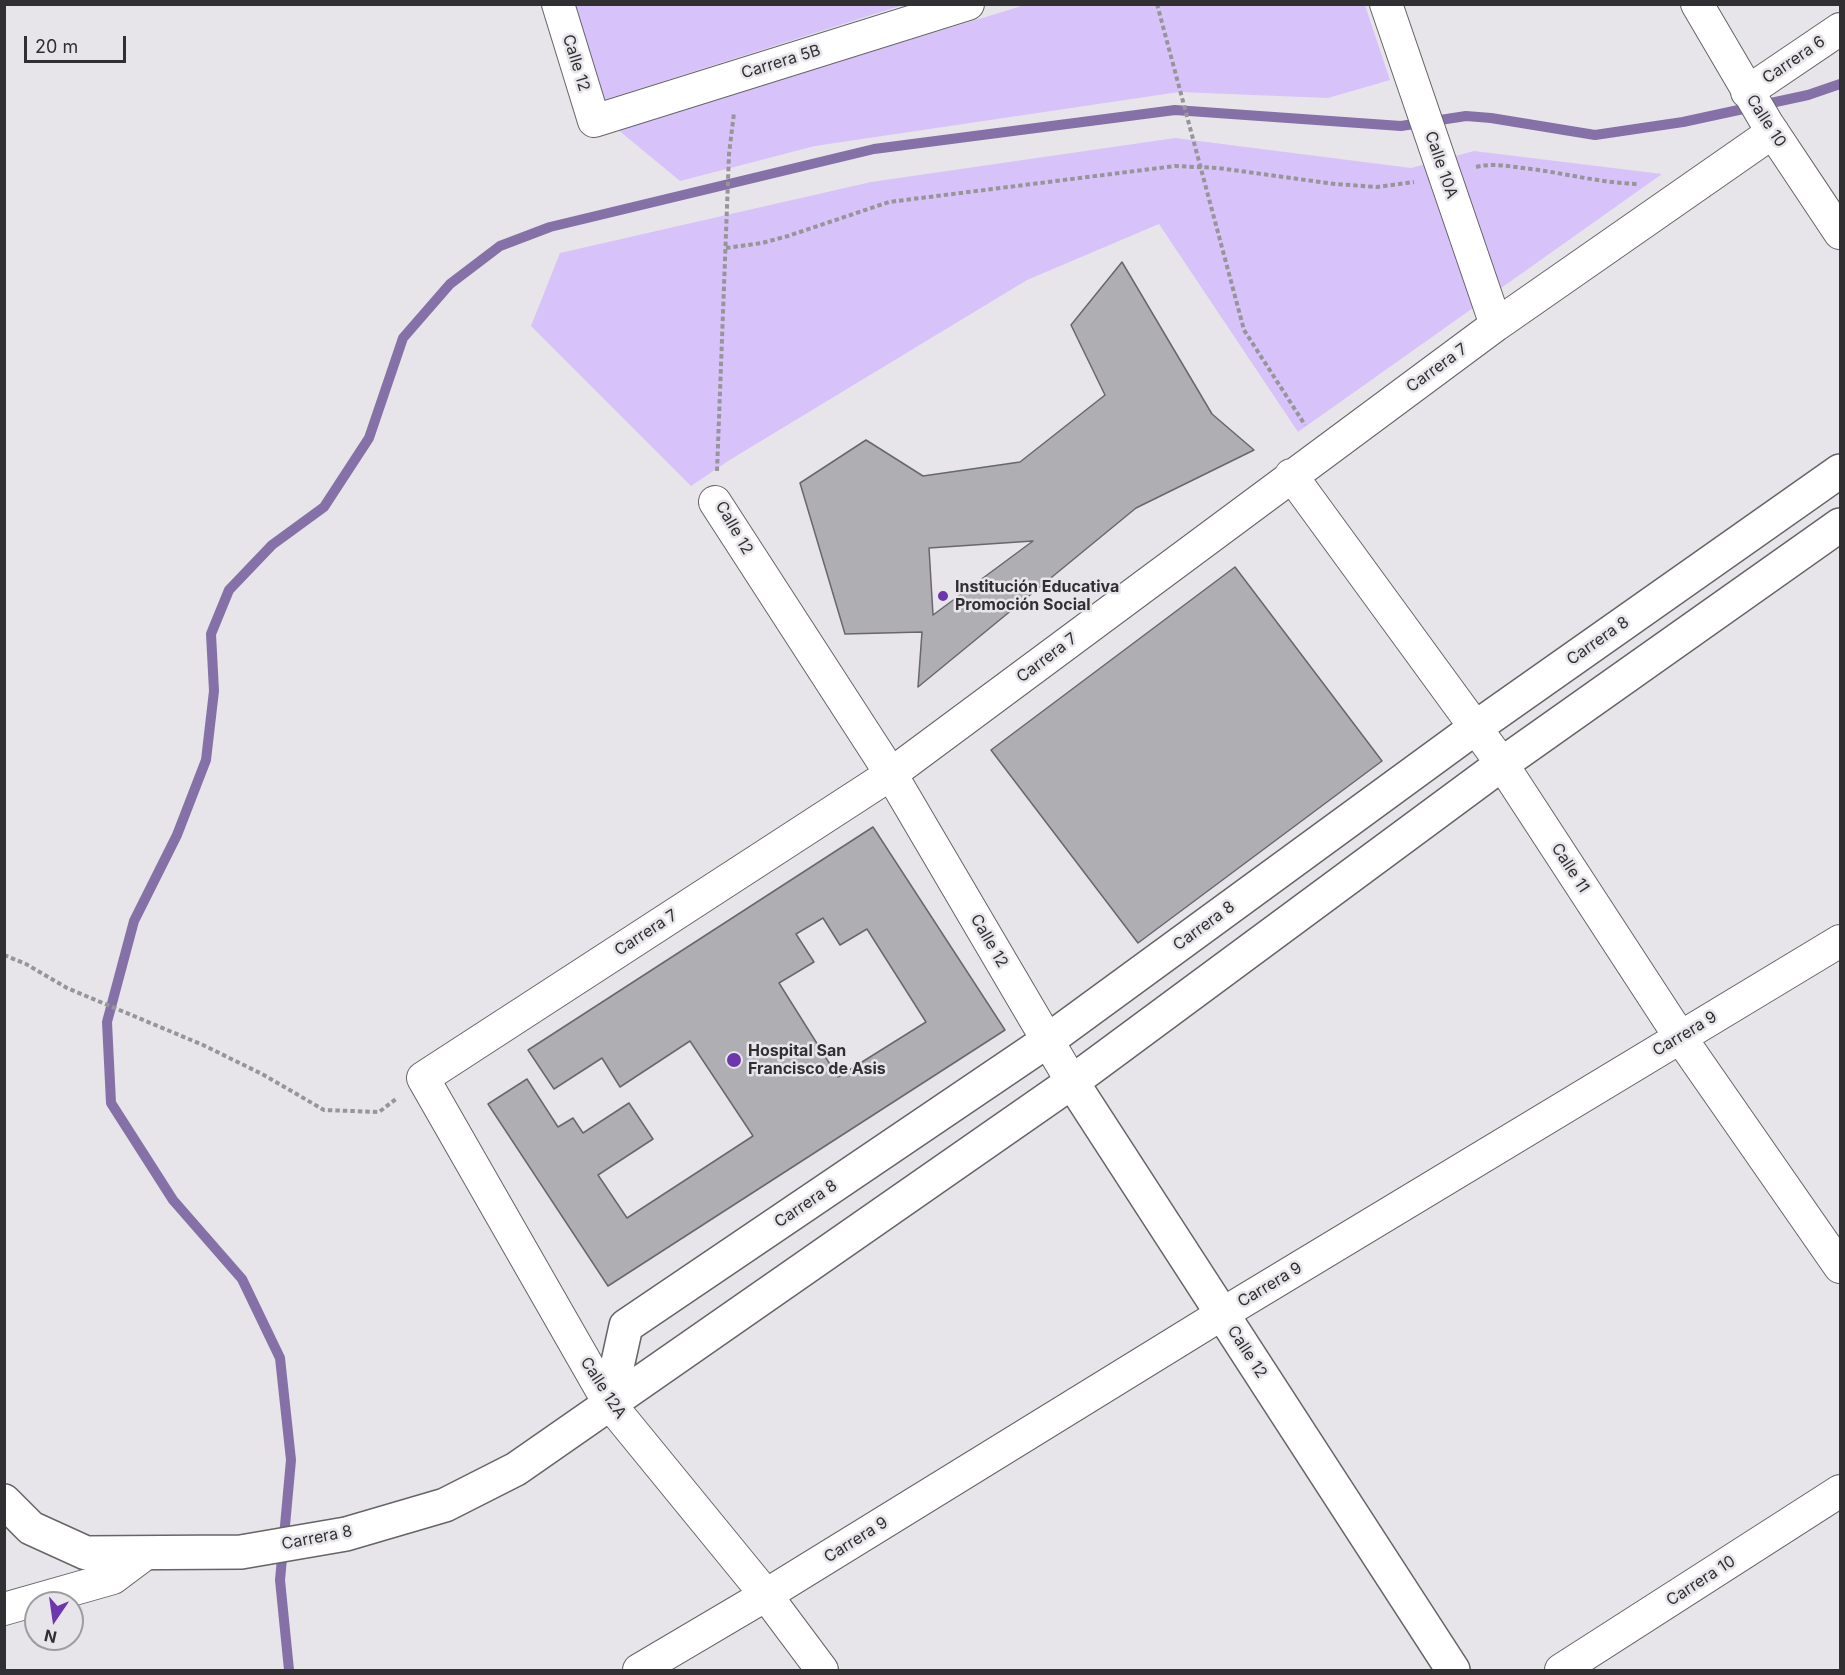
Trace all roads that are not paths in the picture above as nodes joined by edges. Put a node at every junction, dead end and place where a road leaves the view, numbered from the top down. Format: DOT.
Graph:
graph roads {
  1 [pos="558,4"];
  2 [pos="968,4"];
  3 [pos="1386,4"];
  4 [pos="1697,4"];
  5 [pos="1840,28"];
  6 [pos="1748,92"];
  7 [pos="594,121"];
  8 [pos="1770,128"];
  9 [pos="1840,233"];
  10 [pos="1496,325"];
  11 [pos="1840,471"];
  12 [pos="1291,475"];
  13 [pos="715,502"];
  14 [pos="1840,525"];
  15 [pos="1475,728"];
  16 [pos="1502,764"];
  17 [pos="891,774"];
  18 [pos="1840,941"];
  19 [pos="1680,1037"];
  20 [pos="1047,1041"];
  21 [pos="423,1078"];
  22 [pos="1072,1082"];
  23 [pos="1840,1267"];
  24 [pos="1222,1314"];
  25 [pos="609,1403"];
  26 [pos="1840,1491"];
  27 [pos="4,1501"];
  28 [pos="145,1554"];
  29 [pos="766,1595"];
  30 [pos="4,1609"];
  31 [pos="639,1671"];
  32 [pos="822,1671"];
  33 [pos="1453,1671"];
  34 [pos="1561,1671"];
  1 -- 7 [label="street, Calle 12"];
  2 -- 7 [label="street, Carrera 5B"];
  3 -- 10 [label="street, Calle 10A"];
  4 -- 6 [label="street, Calle 10"];
  5 -- 6 [label="street, Carrera 6"];
  6 -- 8 [label="street, Calle 10"];
  8 -- 9 [label="street, Calle 10"];
  8 -- 10 [label="street, Carrera 7"];
  10 -- 12 [label="street, Carrera 7"];
  11 -- 15 [label="main road, Carrera 8"];
  12 -- 15 [label="street, Calle 11"];
  12 -- 17 [label="street, Carrera 7"];
  13 -- 17 [label="street, Calle 12"];
  14 -- 16 [label="main road, Carrera 8"];
  15 -- 16 [label="street, Calle 11"];
  15 -- 20 [label="main road, Carrera 8"];
  16 -- 19 [label="street, Calle 11"];
  16 -- 22 [label="main road, Carrera 8"];
  17 -- 20 [label="street, Calle 12"];
  17 -- 21 [label="street, Carrera 7"];
  18 -- 19 [label="street, Carrera 9"];
  19 -- 23 [label="street, Calle 11"];
  19 -- 24 [label="street, Carrera 9"];
  20 -- 22 [label="street, Calle 12"];
  20 -- 25 [label="main road, Carrera 8"];
  21 -- 25 [label="street, Calle 12A"];
  22 -- 24 [label="main road, Calle 12"];
  22 -- 25 [label="main road, Carrera 8"];
  24 -- 29 [label="street, Carrera 9"];
  24 -- 33 [label="main road, Calle 12"];
  25 -- 28 [label="main road, Carrera 8"];
  25 -- 29 [label="street, Calle 12A"];
  26 -- 34 [label="street, Carrera 10"];
  27 -- 28 [label="main road, Carrera 8"];
  28 -- 30 [label="street"];
  29 -- 31 [label="street, Carrera 9"];
  29 -- 32 [label="street, Calle 12A"];
}
